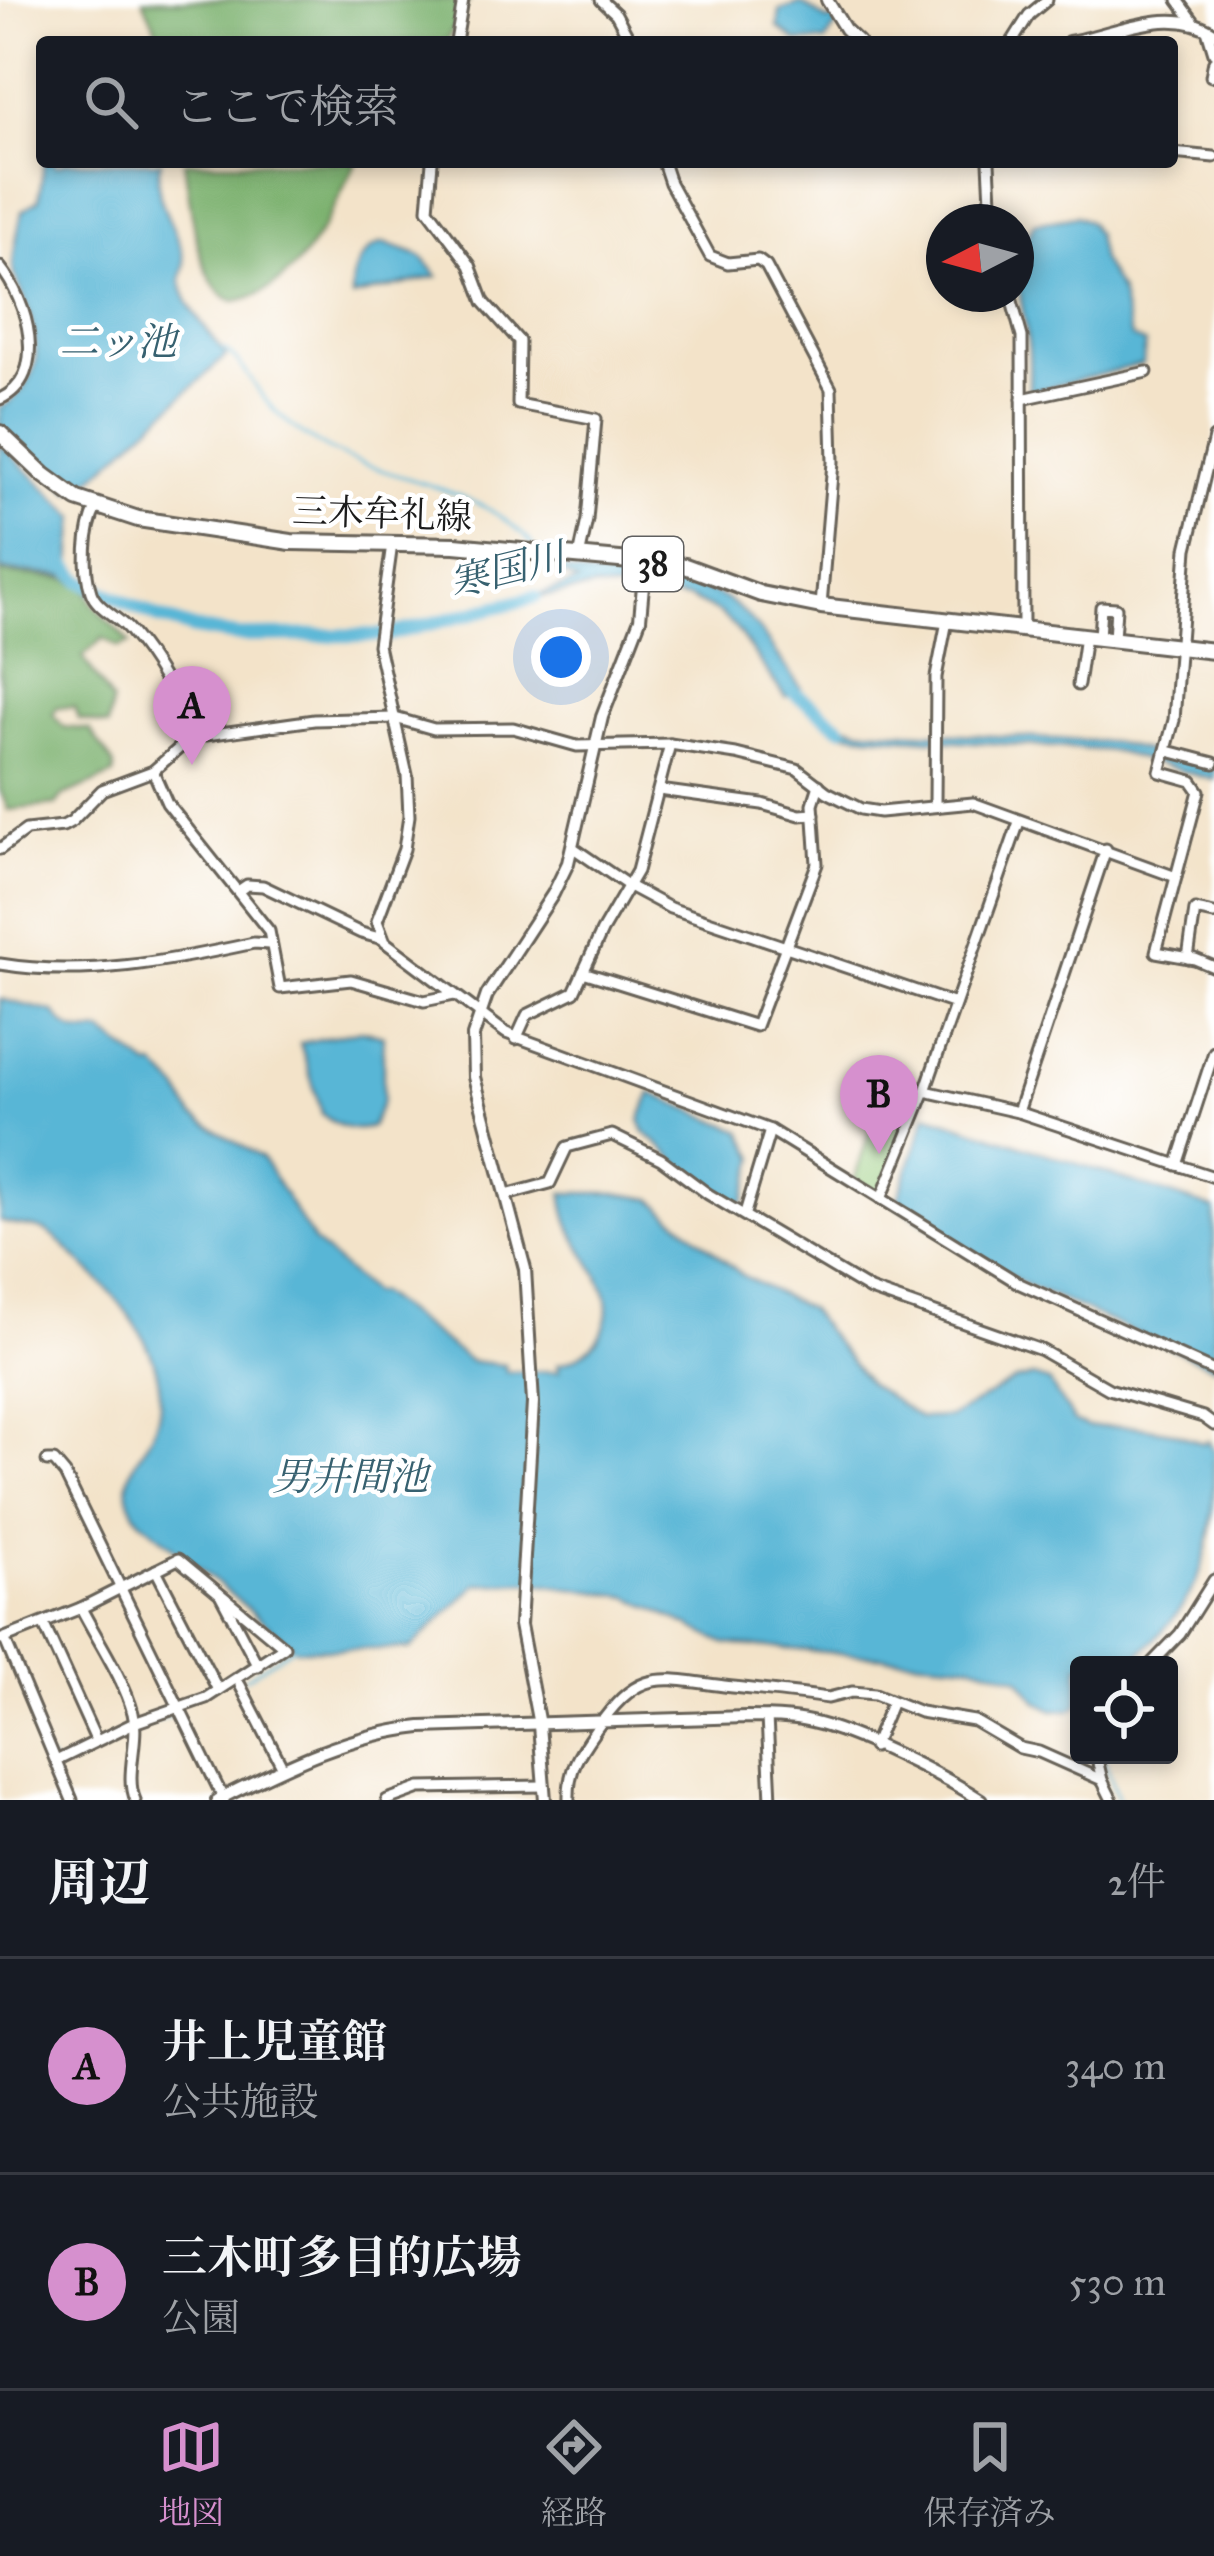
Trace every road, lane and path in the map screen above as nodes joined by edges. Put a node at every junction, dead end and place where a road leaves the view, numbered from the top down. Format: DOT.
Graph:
graph roads {
  1 [pos="463,0"];
  2 [pos="601,0"];
  3 [pos="827,0"];
  4 [pos="1047,0"];
  5 [pos="1178,0"];
  6 [pos="1205,28"];
  7 [pos="457,36"];
  8 [pos="628,36"];
  9 [pos="853,36"];
  10 [pos="1016,36"];
  11 [pos="1096,36"];
  12 [pos="1214,57"];
  13 [pos="1211,76"];
  14 [pos="1178,154"];
  15 [pos="1214,157"];
  16 [pos="431,168"];
  17 [pos="665,168"];
  18 [pos="989,168"];
  19 [pos="991,204"];
  20 [pos="0,267"];
  21 [pos="1015,312"];
  22 [pos="1147,372"];
  23 [pos="0,399"];
  24 [pos="1022,399"];
  25 [pos="0,433"];
  26 [pos="1214,438"];
  27 [pos="92,507"];
  28 [pos="392,544"];
  29 [pos="578,558"];
  30 [pos="645,570"];
  31 [pos="821,606"];
  32 [pos="947,621"];
  33 [pos="1023,629"];
  34 [pos="1099,637"];
  35 [pos="1180,647"];
  36 [pos="1214,651"];
  37 [pos="1078,685"];
  38 [pos="395,718"];
  39 [pos="192,736"];
  40 [pos="670,744"];
  41 [pos="595,746"];
  42 [pos="1168,751"];
  43 [pos="1214,763"];
  44 [pos="153,771"];
  45 [pos="819,784"];
  46 [pos="659,790"];
  47 [pos="935,804"];
  48 [pos="814,814"];
  49 [pos="1019,822"];
  50 [pos="572,847"];
  51 [pos="0,849"];
  52 [pos="1106,849"];
  53 [pos="1176,878"];
  54 [pos="629,886"];
  55 [pos="238,891"];
  56 [pos="1214,914"];
  57 [pos="383,939"];
  58 [pos="269,944"];
  59 [pos="789,945"];
  60 [pos="1188,958"];
  61 [pos="0,964"];
  62 [pos="1214,967"];
  63 [pos="583,972"];
  64 [pos="454,995"];
  65 [pos="955,1004"];
  66 [pos="478,1013"];
  67 [pos="516,1039"];
  68 [pos="1214,1052"];
  69 [pos="925,1091"];
  70 [pos="1018,1112"];
  71 [pos="770,1130"];
  72 [pos="1178,1165"];
  73 [pos="1214,1178"];
  74 [pos="506,1196"];
  75 [pos="881,1199"];
  76 [pos="745,1214"];
  77 [pos="1214,1371"];
  78 [pos="1214,1425"];
  79 [pos="47,1461"];
  80 [pos="157,1570"];
  81 [pos="1214,1580"];
  82 [pos="121,1586"];
  83 [pos="219,1592"];
  84 [pos="1214,1593"];
  85 [pos="1199,1607"];
  86 [pos="82,1608"];
  87 [pos="44,1624"];
  88 [pos="3,1640"];
  89 [pos="1158,1656"];
  90 [pos="258,1666"];
  91 [pos="240,1685"];
  92 [pos="218,1690"];
  93 [pos="890,1703"];
  94 [pos="182,1708"];
  95 [pos="766,1718"];
  96 [pos="134,1723"];
  97 [pos="600,1723"];
  98 [pos="539,1725"];
  99 [pos="96,1740"];
  100 [pos="873,1747"];
  101 [pos="56,1761"];
  102 [pos="1098,1764"];
  103 [pos="283,1768"];
  104 [pos="1102,1780"];
  105 [pos="544,1793"];
  106 [pos="222,1799"];
  107 [pos="72,1800"];
  108 [pos="135,1800"];
  109 [pos="387,1800"];
  110 [pos="569,1800"];
  111 [pos="771,1800"];
  112 [pos="980,1800"];
  113 [pos="1112,1800"];
  1 -- 7 [label="street"];
  2 -- 8 [label="street"];
  3 -- 9 [label="street"];
  4 -- 10 [label="street"];
  5 -- 6 [label="street"];
  6 -- 11 [label="street"];
  6 -- 12 [label="street"];
  12 -- 13 [label="street"];
  14 -- 15 [label="street"];
  16 -- 29 [label="street"];
  17 -- 31 [label="street"];
  18 -- 19 [label="street"];
  20 -- 23 [label="street"];
  21 -- 24 [label="street"];
  22 -- 24 [label="street"];
  24 -- 33 [label="street"];
  25 -- 27 [label="main road, 三木牟礼線 / 38"];
  26 -- 35 [label="street"];
  27 -- 28 [label="main road, 三木牟礼線 / 38"];
  27 -- 39 [label="street"];
  28 -- 29 [label="main road, 三木牟礼線 / 38"];
  28 -- 38 [label="street"];
  29 -- 30 [label="main road, 三木牟礼線 / 38"];
  30 -- 31 [label="main road, 三木牟礼線 / 38"];
  30 -- 41 [label="street"];
  31 -- 32 [label="main road, 三木牟礼線 / 38"];
  32 -- 33 [label="main road, 三木牟礼線 / 38"];
  32 -- 47 [label="street"];
  33 -- 34 [label="main road, 三木牟礼線 / 38"];
  34 -- 35 [label="main road, 三木牟礼線 / 38"];
  34 -- 37 [label="street"];
  35 -- 36 [label="main road, 三木牟礼線 / 38"];
  35 -- 42 [label="street"];
  38 -- 39 [label="street"];
  38 -- 41 [label="street"];
  38 -- 57 [label="street"];
  39 -- 44 [label="street"];
  40 -- 41 [label="street"];
  40 -- 45 [label="street"];
  40 -- 46 [label="street"];
  41 -- 50 [label="street"];
  42 -- 43 [label="street"];
  42 -- 53 [label="street"];
  44 -- 51 [label="street"];
  44 -- 55 [label="street"];
  45 -- 47 [label="street"];
  45 -- 48 [label="street"];
  46 -- 48 [label="street"];
  46 -- 54 [label="street"];
  47 -- 49 [label="street"];
  48 -- 59 [label="street"];
  49 -- 52 [label="street"];
  49 -- 65 [label="street"];
  50 -- 54 [label="street"];
  50 -- 66 [label="street"];
  52 -- 53 [label="street"];
  52 -- 70 [label="street"];
  53 -- 60 [label="street"];
  54 -- 59 [label="street"];
  54 -- 63 [label="street"];
  55 -- 57 [label="street"];
  55 -- 58 [label="street"];
  56 -- 60 [label="street"];
  57 -- 64 [label="street"];
  58 -- 61 [label="street"];
  58 -- 64 [label="street"];
  59 -- 63 [label="street"];
  59 -- 65 [label="street"];
  60 -- 62 [label="street"];
  63 -- 67 [label="street"];
  64 -- 66 [label="street"];
  65 -- 69 [label="street"];
  66 -- 67 [label="street"];
  66 -- 74 [label="street"];
  67 -- 71 [label="street"];
  68 -- 72 [label="street"];
  69 -- 70 [label="street"];
  69 -- 75 [label="street"];
  70 -- 72 [label="street"];
  71 -- 75 [label="street"];
  71 -- 76 [label="street"];
  72 -- 73 [label="street"];
  74 -- 76 [label="street"];
  74 -- 98 [label="street"];
  75 -- 77 [label="street"];
  76 -- 78 [label="street"];
  79 -- 82 [label="street"];
  80 -- 82 [label="street"];
  80 -- 83 [label="street"];
  80 -- 92 [label="street"];
  81 -- 85 [label="street"];
  82 -- 86 [label="street"];
  82 -- 94 [label="street"];
  83 -- 90 [label="street"];
  83 -- 90 [label="street"];
  84 -- 85 [label="street"];
  85 -- 89 [label="street"];
  86 -- 87 [label="street"];
  86 -- 96 [label="street"];
  87 -- 88 [label="street"];
  87 -- 99 [label="street"];
  88 -- 101 [label="street"];
  90 -- 92 [label="street"];
  91 -- 103 [label="street"];
  92 -- 94 [label="street"];
  93 -- 97 [label="street"];
  93 -- 100 [label="street"];
  93 -- 104 [label="street"];
  94 -- 96 [label="street"];
  94 -- 106 [label="street"];
  95 -- 97 [label="street"];
  95 -- 100 [label="street"];
  95 -- 111 [label="street"];
  96 -- 99 [label="street"];
  96 -- 108 [label="street"];
  97 -- 98 [label="street"];
  97 -- 110 [label="street"];
  98 -- 103 [label="street"];
  98 -- 105 [label="street"];
  99 -- 101 [label="street"];
  100 -- 112 [label="street"];
  101 -- 107 [label="street"];
  102 -- 104 [label="street"];
  103 -- 106 [label="street"];
  104 -- 113 [label="street"];
  105 -- 109 [label="street"];
}
